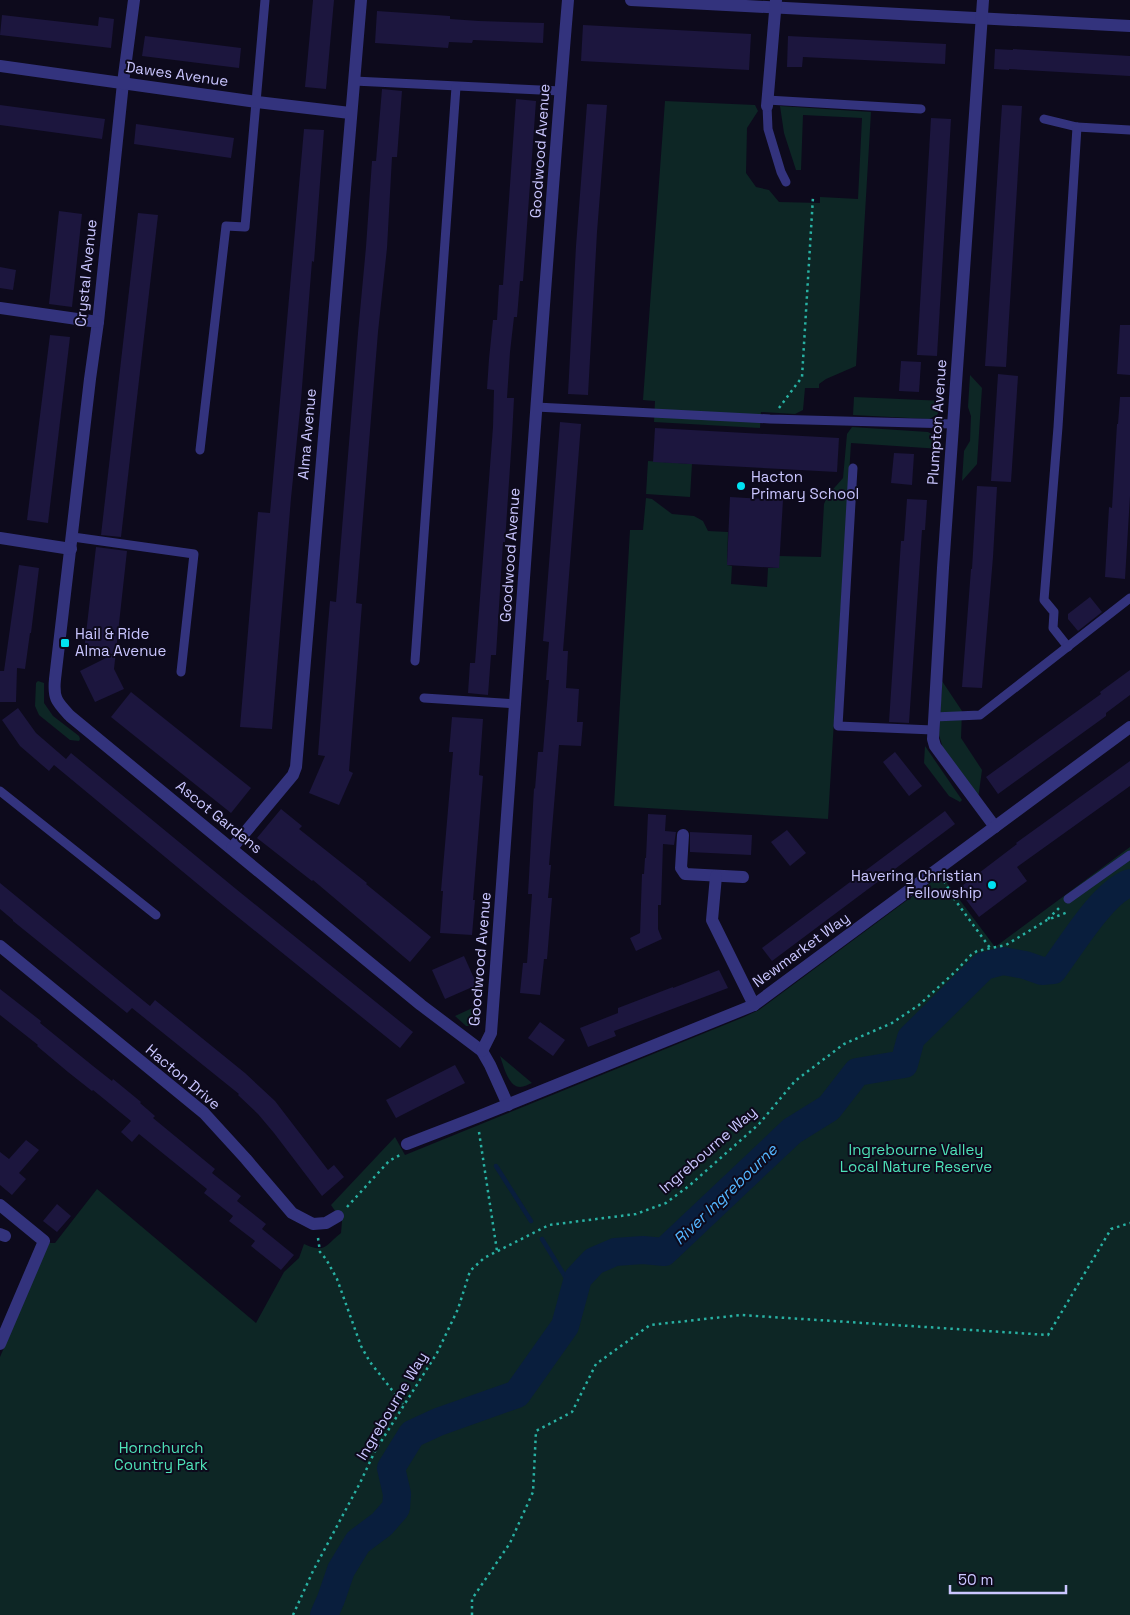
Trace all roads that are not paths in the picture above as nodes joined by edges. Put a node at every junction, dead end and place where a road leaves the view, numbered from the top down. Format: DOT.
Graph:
graph roads {
  1 [pos="134,0"];
  2 [pos="265,0"];
  3 [pos="361,0"];
  4 [pos="568,0"];
  5 [pos="631,0"];
  6 [pos="983,0"];
  7 [pos="776,4"];
  8 [pos="982,18"];
  9 [pos="1130,26"];
  10 [pos="0,66"];
  11 [pos="354,80"];
  12 [pos="123,83"];
  13 [pos="456,87"];
  14 [pos="561,91"];
  15 [pos="257,102"];
  16 [pos="767,103"];
  17 [pos="921,109"];
  18 [pos="350,113"];
  19 [pos="1044,119"];
  20 [pos="1077,127"];
  21 [pos="1130,130"];
  22 [pos="786,182"];
  23 [pos="0,308"];
  24 [pos="98,322"];
  25 [pos="536,407"];
  26 [pos="954,424"];
  27 [pos="200,450"];
  28 [pos="853,468"];
  29 [pos="0,538"];
  30 [pos="72,543"];
  31 [pos="1130,598"];
  32 [pos="1068,647"];
  33 [pos="415,661"];
  34 [pos="181,672"];
  35 [pos="424,698"];
  36 [pos="516,704"];
  37 [pos="933,724"];
  38 [pos="1130,727"];
  39 [pos="0,791"];
  40 [pos="995,827"];
  41 [pos="683,835"];
  42 [pos="232,848"];
  43 [pos="1130,854"];
  44 [pos="716,876"];
  45 [pos="743,877"];
  46 [pos="1068,899"];
  47 [pos="156,915"];
  48 [pos="0,946"];
  49 [pos="754,1005"];
  50 [pos="482,1051"];
  51 [pos="508,1105"];
  52 [pos="408,1144"];
  53 [pos="0,1205"];
  54 [pos="338,1216"];
  55 [pos="0,1344"];
  1 -- 12 [label="street, Crystal Avenue"];
  2 -- 15 [label="lane"];
  3 -- 11 [label="street, Alma Avenue"];
  4 -- 14 [label="street, Goodwood Avenue"];
  5 -- 7 [label="street"];
  6 -- 8 [label="street, Plumpton Avenue"];
  7 -- 8 [label="street"];
  7 -- 16 [label="street"];
  8 -- 9 [label="street"];
  8 -- 26 [label="street, Plumpton Avenue"];
  10 -- 12 [label="street, Dawes Avenue"];
  11 -- 13 [label="lane"];
  11 -- 18 [label="street, Alma Avenue"];
  12 -- 15 [label="street, Dawes Avenue"];
  12 -- 24 [label="street, Crystal Avenue"];
  13 -- 14 [label="lane"];
  13 -- 33 [label="lane"];
  14 -- 25 [label="street, Goodwood Avenue"];
  15 -- 18 [label="street, Dawes Avenue"];
  15 -- 27 [label="lane"];
  16 -- 17 [label="lane"];
  16 -- 22 [label="lane"];
  18 -- 42 [label="street, Alma Avenue"];
  19 -- 20 [label="lane"];
  20 -- 21 [label="lane"];
  20 -- 32 [label="lane"];
  23 -- 24 [label="street"];
  24 -- 30 [label="street, Crystal Avenue"];
  25 -- 26 [label="lane"];
  25 -- 36 [label="street, Goodwood Avenue"];
  26 -- 37 [label="street, Plumpton Avenue"];
  28 -- 37 [label="lane"];
  29 -- 30 [label="street"];
  30 -- 34 [label="lane"];
  30 -- 42 [label="street, Ascot Gardens"];
  31 -- 32 [label="lane"];
  32 -- 37 [label="lane"];
  35 -- 36 [label="lane"];
  36 -- 50 [label="street, Goodwood Avenue"];
  37 -- 40 [label="street, Plumpton Avenue"];
  38 -- 40 [label="street, Newmarket Way"];
  39 -- 47 [label="lane"];
  40 -- 49 [label="street, Newmarket Way"];
  41 -- 44 [label="street"];
  42 -- 50 [label="street, Ascot Gardens"];
  43 -- 46 [label="lane"];
  44 -- 45 [label="street"];
  44 -- 49 [label="street"];
  48 -- 54 [label="street, Hacton Drive"];
  49 -- 51 [label="street, Newmarket Way"];
  50 -- 51 [label="street"];
  51 -- 52 [label="street, Newmarket Way"];
  53 -- 55 [label="street"];
}
